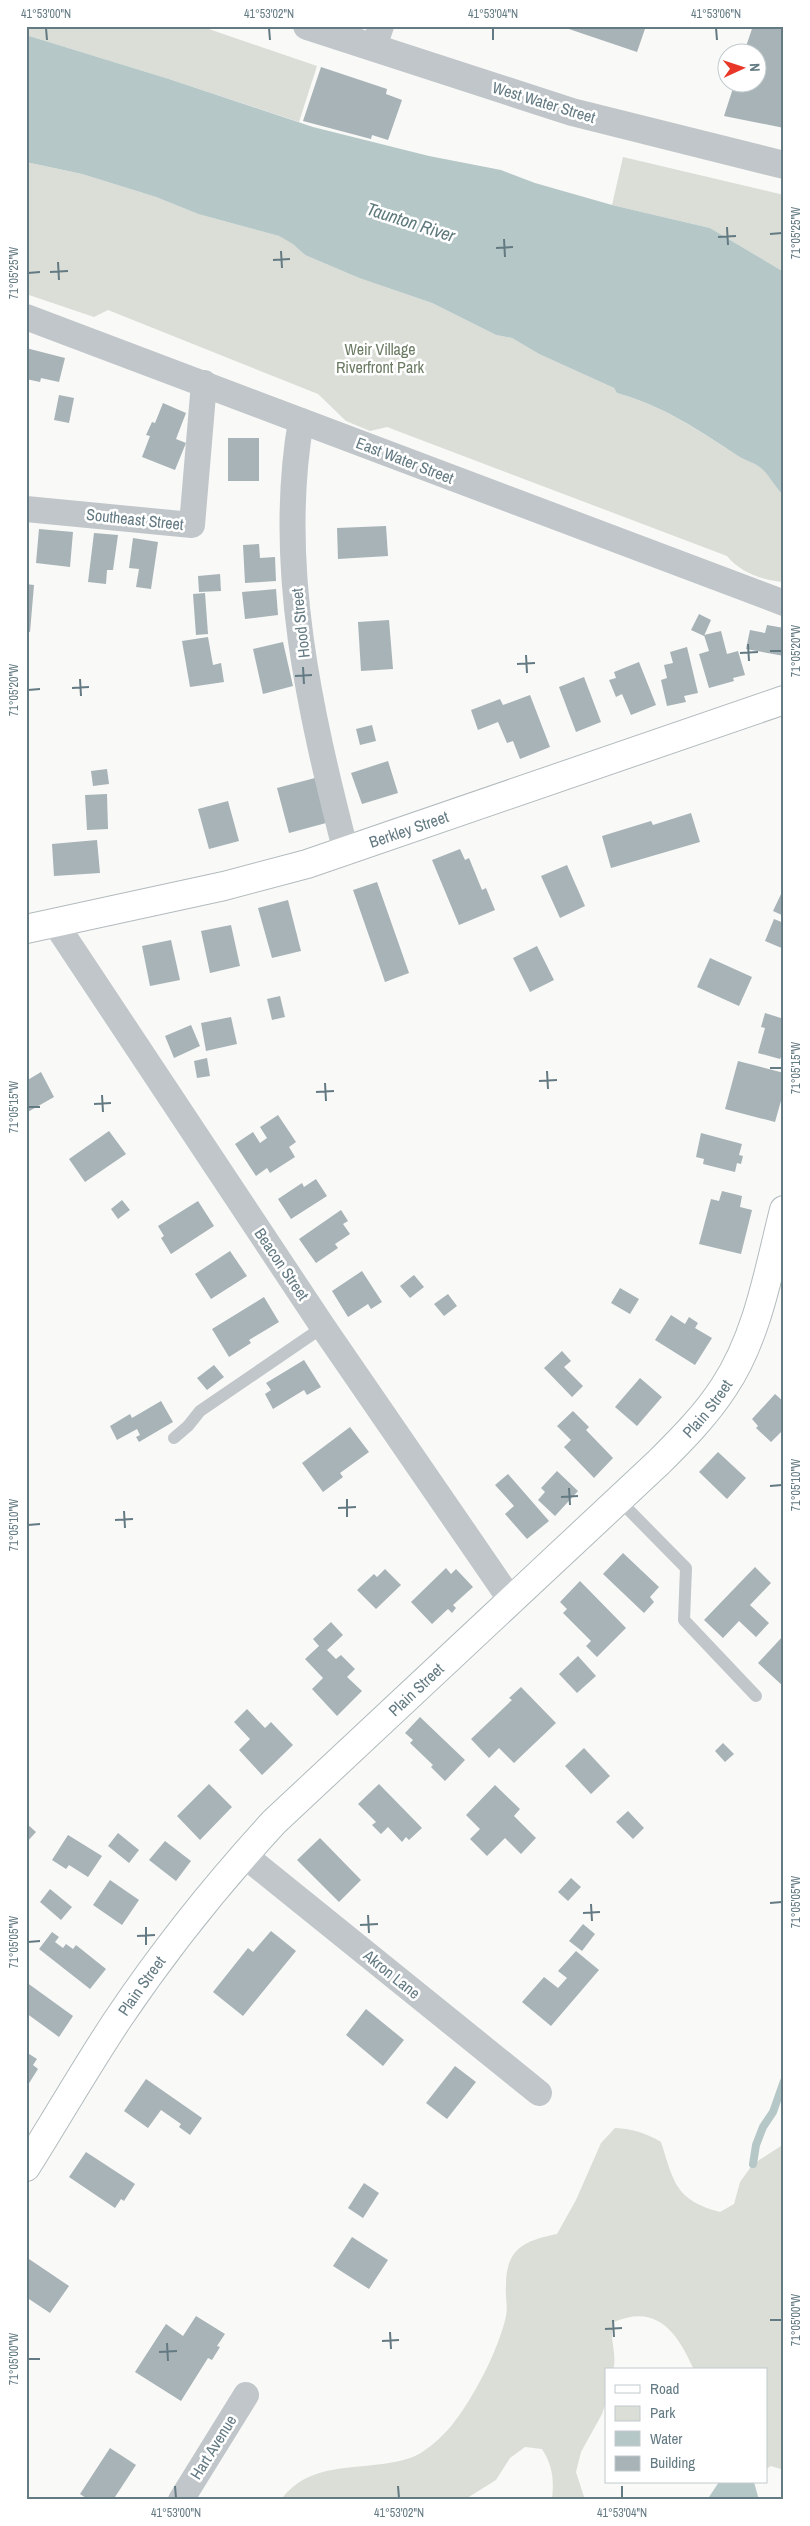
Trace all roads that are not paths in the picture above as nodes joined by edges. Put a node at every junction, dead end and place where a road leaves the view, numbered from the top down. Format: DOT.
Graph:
graph roads {
  1 [pos="308,26"];
  2 [pos="378,37"];
  3 [pos="784,165"];
  4 [pos="26,317"];
  5 [pos="204,383"];
  6 [pos="301,421"];
  7 [pos="26,509"];
  8 [pos="784,603"];
  9 [pos="784,700"];
  10 [pos="346,852"];
  11 [pos="55,923"];
  12 [pos="26,930"];
  13 [pos="784,1210"];
  14 [pos="324,1327"];
  15 [pos="174,1438"];
  16 [pos="619,1500"];
  17 [pos="512,1602"];
  18 [pos="756,1696"];
  19 [pos="244,1855"];
  20 [pos="539,2093"];
  21 [pos="26,2167"];
  22 [pos="246,2395"];
  23 [pos="181,2500"];
  1 -- 2 [label="street, West Water Street"];
  2 -- 3 [label="street, West Water Street"];
  4 -- 5 [label="street, East Water Street"];
  5 -- 6 [label="street, East Water Street"];
  5 -- 7 [label="street, Southeast Street"];
  6 -- 8 [label="street, East Water Street"];
  6 -- 10 [label="street, Hood Street"];
  9 -- 10 [label="main road, Berkley Street"];
  10 -- 11 [label="main road, Berkley Street"];
  11 -- 12 [label="main road, Berkley Street"];
  11 -- 14 [label="street, Beacon Street"];
  13 -- 16 [label="main road, Plain Street"];
  14 -- 15 [label="lane"];
  14 -- 17 [label="street, Beacon Street"];
  16 -- 17 [label="main road, Plain Street"];
  16 -- 18 [label="lane"];
  17 -- 19 [label="main road, Plain Street"];
  19 -- 20 [label="street, Akron Lane"];
  19 -- 21 [label="main road, Plain Street"];
  22 -- 23 [label="street, Hart Avenue"];
}
